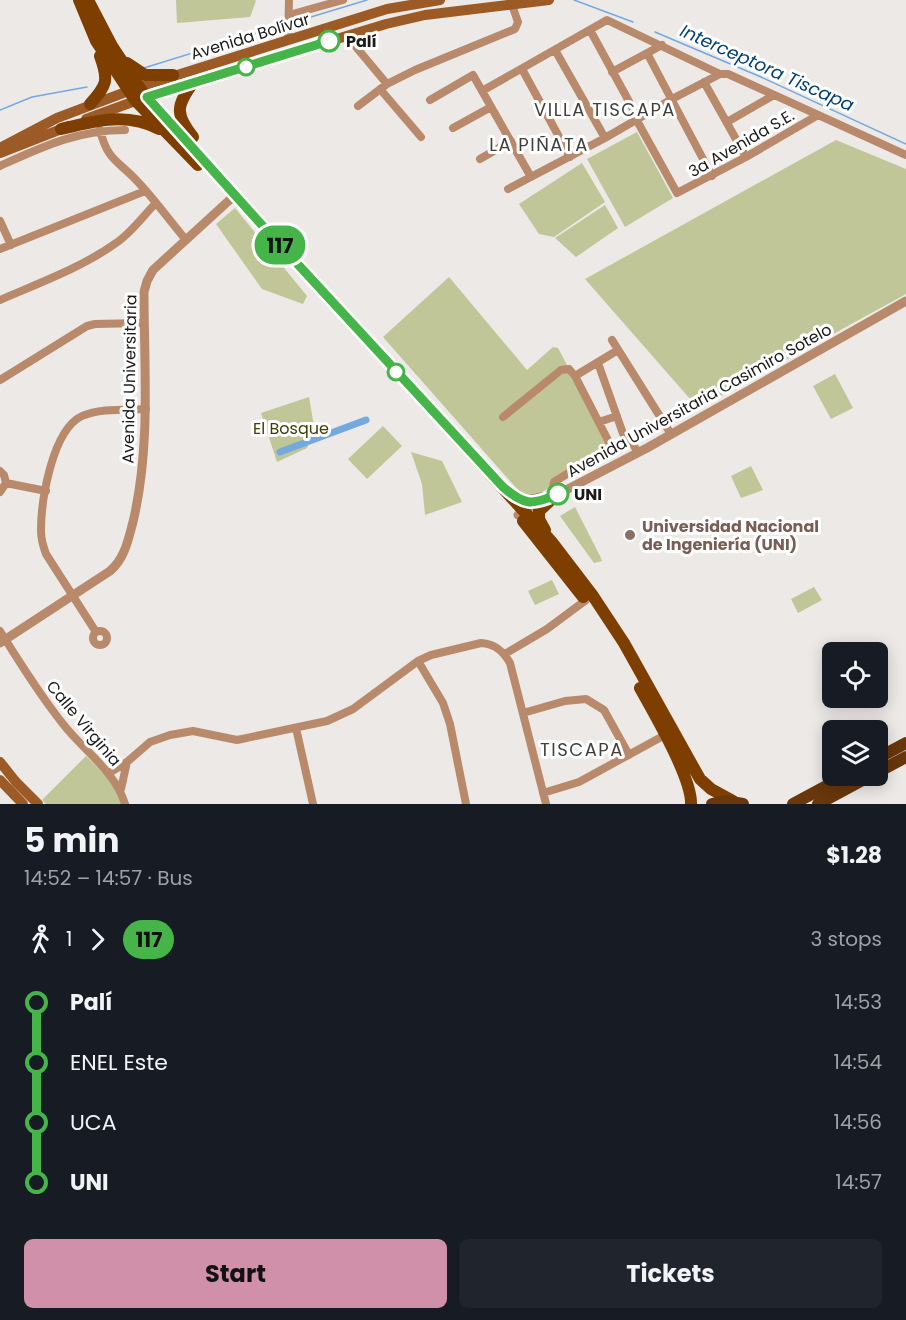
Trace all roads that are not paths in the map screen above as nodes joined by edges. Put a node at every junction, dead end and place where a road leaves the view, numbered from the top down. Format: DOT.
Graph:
graph roads {
  1 [pos="79,0"];
  2 [pos="88,0"];
  3 [pos="289,0"];
  4 [pos="343,0"];
  5 [pos="440,0"];
  6 [pos="549,0"];
  7 [pos="512,5"];
  8 [pos="289,17"];
  9 [pos="590,30"];
  10 [pos="289,34"];
  11 [pos="349,35"];
  12 [pos="96,41"];
  13 [pos="329,41"];
  14 [pos="662,45"];
  15 [pos="112,46"];
  16 [pos="555,50"];
  17 [pos="647,53"];
  18 [pos="261,63"];
  19 [pos="522,69"];
  20 [pos="612,72"];
  21 [pos="724,74"];
  22 [pos="173,75"];
  23 [pos="704,82"];
  24 [pos="193,83"];
  25 [pos="384,87"];
  26 [pos="482,91"];
  27 [pos="137,94"];
  28 [pos="774,95"];
  29 [pos="672,99"];
  30 [pos="429,100"];
  31 [pos="90,104"];
  32 [pos="358,106"];
  33 [pos="492,108"];
  34 [pos="818,115"];
  35 [pos="637,119"];
  36 [pos="727,122"];
  37 [pos="453,128"];
  38 [pos="61,129"];
  39 [pos="100,130"];
  40 [pos="125,130"];
  41 [pos="167,133"];
  42 [pos="421,137"];
  43 [pos="605,138"];
  44 [pos="511,141"];
  45 [pos="0,148"];
  46 [pos="0,153"];
  47 [pos="906,155"];
  48 [pos="570,157"];
  49 [pos="746,158"];
  50 [pos="480,159"];
  51 [pos="0,166"];
  52 [pos="712,176"];
  53 [pos="531,177"];
  54 [pos="220,178"];
  55 [pos="508,189"];
  56 [pos="145,190"];
  57 [pos="232,196"];
  58 [pos="156,203"];
  59 [pos="0,221"];
  60 [pos="186,240"];
  61 [pos="10,245"];
  62 [pos="0,249"];
  63 [pos="0,300"];
  64 [pos="906,304"];
  65 [pos="144,323"];
  66 [pos="612,340"];
  67 [pos="618,350"];
  68 [pos="598,363"];
  69 [pos="575,376"];
  70 [pos="0,380"];
  71 [pos="146,410"];
  72 [pos="617,416"];
  73 [pos="503,417"];
  74 [pos="599,422"];
  75 [pos="671,434"];
  76 [pos="626,442"];
  77 [pos="612,448"];
  78 [pos="638,452"];
  79 [pos="0,471"];
  80 [pos="6,483"];
  81 [pos="503,487"];
  82 [pos="46,491"];
  83 [pos="0,492"];
  84 [pos="555,496"];
  85 [pos="521,513"];
  86 [pos="551,542"];
  87 [pos="73,596"];
  88 [pos="586,600"];
  89 [pos="96,632"];
  90 [pos="2,638"];
  91 [pos="505,654"];
  92 [pos="418,661"];
  93 [pos="523,713"];
  94 [pos="296,728"];
  95 [pos="665,735"];
  96 [pos="906,743"];
  97 [pos="888,753"];
  98 [pos="629,755"];
  99 [pos="906,757"];
  100 [pos="0,762"];
  101 [pos="127,762"];
  102 [pos="888,767"];
  103 [pos="109,773"];
  104 [pos="0,780"];
  105 [pos="826,786"];
  106 [pos="851,786"];
  107 [pos="121,789"];
  108 [pos="543,793"];
  109 [pos="740,803"];
  110 [pos="23,804"];
  111 [pos="38,804"];
  112 [pos="125,804"];
  113 [pos="313,804"];
  114 [pos="466,804"];
  115 [pos="546,804"];
  116 [pos="691,804"];
  117 [pos="712,804"];
  118 [pos="793,804"];
  119 [pos="818,804"];
  1 -- 12 [label="main road"];
  2 -- 15 [label="main road"];
  3 -- 8 [label="street"];
  4 -- 8 [label="street"];
  5 -- 10 [label="main road, Avenida Bolívar"];
  6 -- 7 [label="main road, Avenida Bolívar"];
  7 -- 11 [label="main road, Avenida Bolívar"];
  7 -- 25 [label="street"];
  8 -- 10 [label="street"];
  9 -- 14 [label="street"];
  9 -- 16 [label="street"];
  9 -- 20 [label="street"];
  10 -- 13 [label="main road"];
  10 -- 18 [label="main road"];
  10 -- 22 [label="main road, Avenida Bolívar"];
  11 -- 13 [label="main road, Avenida Bolívar"];
  11 -- 25 [label="street"];
  12 -- 27 [label="main road"];
  12 -- 31 [label="main road"];
  13 -- 18 [label="main road, Avenida Bolívar"];
  14 -- 17 [label="street"];
  14 -- 21 [label="street"];
  15 -- 22 [label="main road"];
  15 -- 27 [label="main road"];
  16 -- 19 [label="street"];
  16 -- 43 [label="street"];
  17 -- 20 [label="street"];
  17 -- 29 [label="street"];
  18 -- 24 [label="main road, Avenida Bolívar"];
  19 -- 26 [label="street"];
  19 -- 48 [label="street"];
  20 -- 35 [label="street"];
  21 -- 23 [label="street"];
  21 -- 28 [label="street"];
  22 -- 27 [label="main road, Avenida Bolívar"];
  23 -- 29 [label="street"];
  23 -- 36 [label="street"];
  24 -- 27 [label="main road, Avenida Bolívar"];
  24 -- 54 [label="main road"];
  25 -- 32 [label="street"];
  25 -- 42 [label="street"];
  26 -- 30 [label="street"];
  26 -- 33 [label="street"];
  27 -- 31 [label="main road"];
  27 -- 38 [label="main road"];
  27 -- 41 [label="main road"];
  27 -- 54 [label="main road"];
  28 -- 34 [label="street"];
  28 -- 36 [label="street"];
  29 -- 35 [label="street"];
  29 -- 52 [label="street"];
  31 -- 45 [label="main road"];
  33 -- 37 [label="street"];
  33 -- 44 [label="street"];
  34 -- 47 [label="street"];
  34 -- 49 [label="street, 3a Avenida S.E."];
  35 -- 43 [label="street"];
  35 -- 52 [label="street, 3a Avenida S.E."];
  36 -- 49 [label="street"];
  38 -- 41 [label="main road"];
  38 -- 46 [label="main road"];
  39 -- 40 [label="street"];
  39 -- 51 [label="street"];
  39 -- 56 [label="street"];
  41 -- 57 [label="main road"];
  43 -- 48 [label="street"];
  44 -- 50 [label="street"];
  44 -- 53 [label="street"];
  48 -- 53 [label="street"];
  49 -- 52 [label="street, 3a Avenida S.E."];
  53 -- 55 [label="street"];
  54 -- 57 [label="main road"];
  56 -- 58 [label="street"];
  56 -- 61 [label="street"];
  57 -- 60 [label="street, Avenida Universitaria"];
  57 -- 81 [label="main road"];
  57 -- 85 [label="main road"];
  58 -- 60 [label="street"];
  58 -- 63 [label="street"];
  59 -- 61 [label="street"];
  60 -- 65 [label="street, Avenida Universitaria"];
  61 -- 62 [label="street"];
  64 -- 75 [label="street, Avenida Universitaria Casimiro Sotelo"];
  65 -- 70 [label="street"];
  65 -- 71 [label="street, Avenida Universitaria"];
  66 -- 67 [label="street"];
  67 -- 68 [label="street"];
  67 -- 75 [label="street"];
  68 -- 69 [label="street"];
  68 -- 72 [label="street"];
  69 -- 73 [label="street"];
  69 -- 74 [label="street"];
  71 -- 82 [label="street"];
  71 -- 87 [label="street, Avenida Universitaria"];
  72 -- 74 [label="street"];
  72 -- 76 [label="street"];
  74 -- 77 [label="street"];
  75 -- 78 [label="street, Avenida Universitaria Casimiro Sotelo"];
  76 -- 77 [label="street"];
  76 -- 78 [label="street"];
  77 -- 84 [label="street"];
  78 -- 84 [label="street, Avenida Universitaria Casimiro Sotelo"];
  79 -- 80 [label="street"];
  80 -- 82 [label="street"];
  80 -- 83 [label="street"];
  81 -- 84 [label="main road"];
  81 -- 85 [label="main road"];
  82 -- 87 [label="street"];
  84 -- 85 [label="street, Avenida Universitaria Casimiro Sotelo"];
  84 -- 86 [label="main road"];
  85 -- 86 [label="main road"];
  85 -- 88 [label="main road"];
  86 -- 109 [label="main road"];
  87 -- 89 [label="street"];
  87 -- 90 [label="street, Avenida Universitaria"];
  88 -- 91 [label="street"];
  88 -- 95 [label="main road"];
  90 -- 103 [label="street, Calle Virginia"];
  91 -- 92 [label="street"];
  91 -- 93 [label="street"];
  92 -- 94 [label="street"];
  92 -- 114 [label="street"];
  93 -- 98 [label="street"];
  93 -- 108 [label="street"];
  94 -- 101 [label="street"];
  94 -- 113 [label="street"];
  95 -- 98 [label="street"];
  95 -- 116 [label="main road"];
  96 -- 97 [label="highway"];
  98 -- 108 [label="street"];
  99 -- 102 [label="highway"];
  100 -- 111 [label="main road"];
  101 -- 103 [label="street"];
  101 -- 107 [label="street"];
  103 -- 107 [label="street, Calle Virginia"];
  104 -- 110 [label="main road"];
  105 -- 118 [label="highway"];
  106 -- 119 [label="highway"];
  107 -- 112 [label="street, Calle Virginia"];
  108 -- 115 [label="street"];
  109 -- 117 [label="highway"];
}
